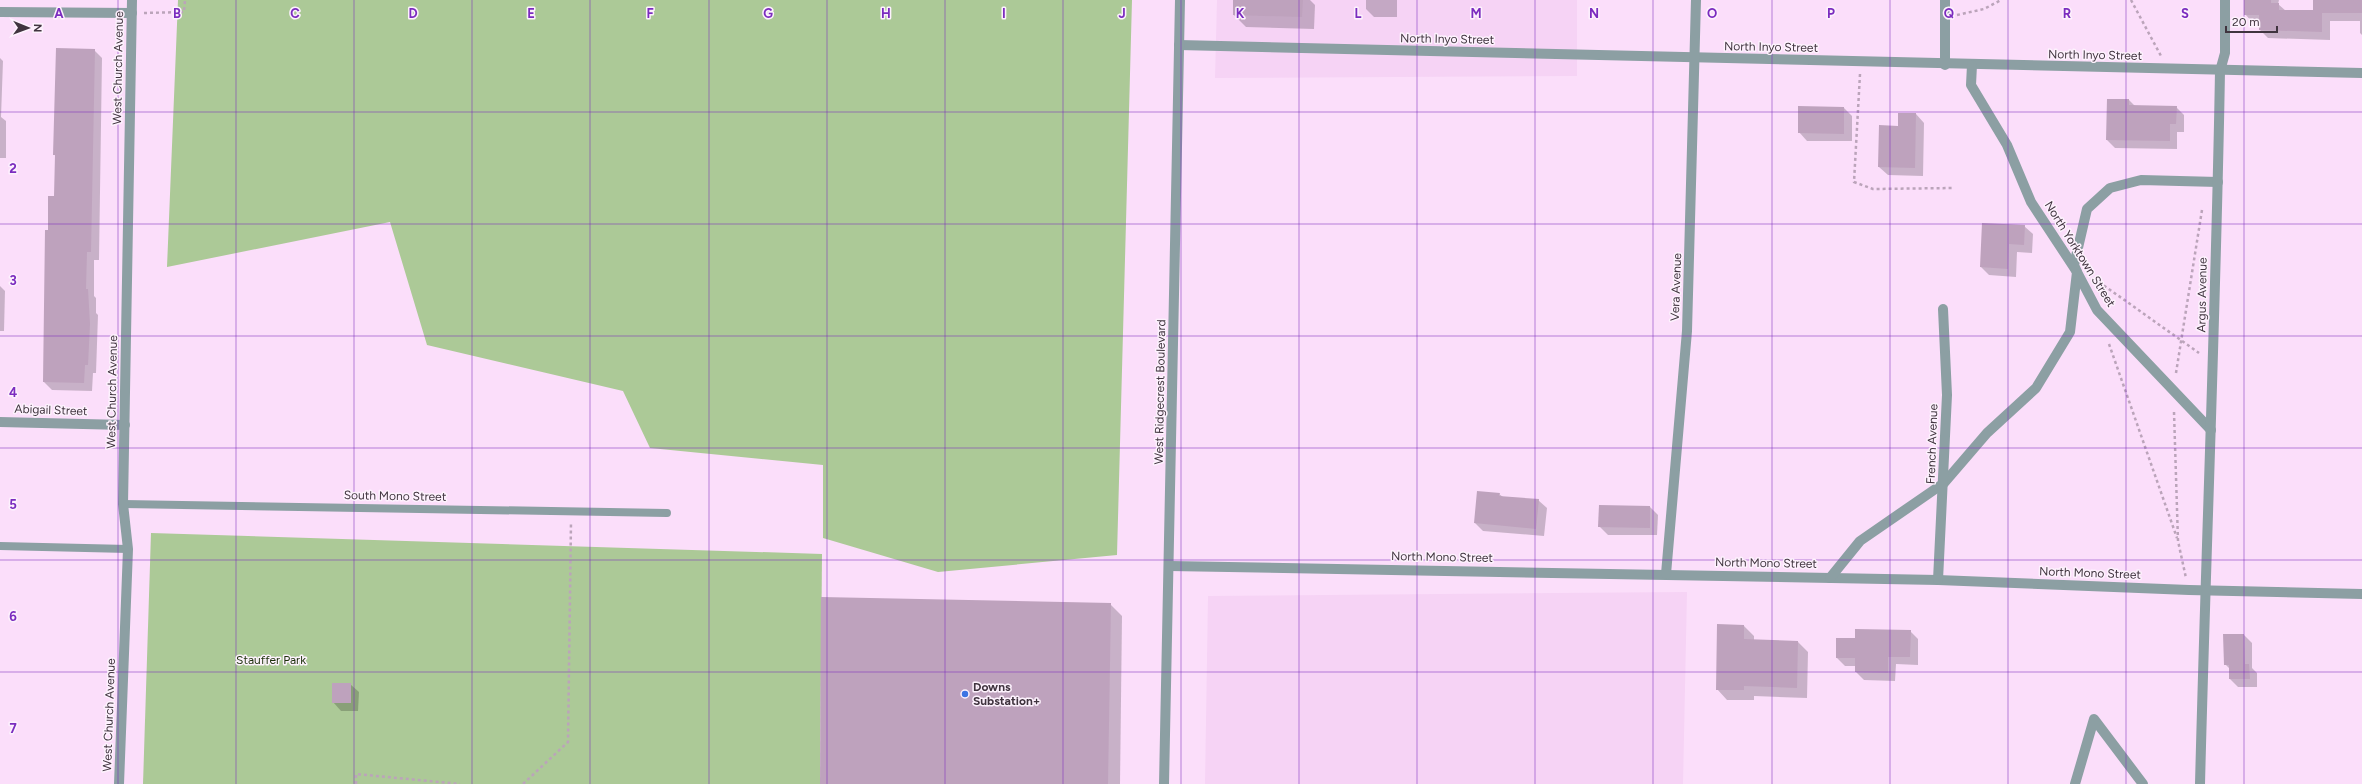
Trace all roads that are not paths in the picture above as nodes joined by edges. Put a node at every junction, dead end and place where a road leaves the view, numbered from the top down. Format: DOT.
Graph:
graph roads {
  1 [pos="132,0"];
  2 [pos="1180,0"];
  3 [pos="1696,0"];
  4 [pos="1945,0"];
  5 [pos="2225,0"];
  6 [pos="0,12"];
  7 [pos="132,13"];
  8 [pos="1179,45"];
  9 [pos="1696,58"];
  10 [pos="1945,65"];
  11 [pos="1972,65"];
  12 [pos="2220,71"];
  13 [pos="2362,74"];
  14 [pos="2218,182"];
  15 [pos="2077,272"];
  16 [pos="1943,309"];
  17 [pos="0,422"];
  18 [pos="125,425"];
  19 [pos="2211,430"];
  20 [pos="1944,483"];
  21 [pos="123,504"];
  22 [pos="667,513"];
  23 [pos="0,546"];
  24 [pos="128,549"];
  25 [pos="1170,566"];
  26 [pos="1666,574"];
  27 [pos="1830,578"];
  28 [pos="1938,580"];
  29 [pos="2205,591"];
  30 [pos="2362,594"];
  31 [pos="119,784"];
  32 [pos="1164,784"];
  33 [pos="2075,784"];
  34 [pos="2142,784"];
  35 [pos="2200,784"];
  1 -- 7 [label="street, West Church Avenue"];
  2 -- 8 [label="street, West Ridgecrest Boulevard"];
  3 -- 9 [label="street, Vera Avenue"];
  4 -- 10 [label="street"];
  5 -- 12 [label="street, Argus Avenue"];
  6 -- 7 [label="street"];
  7 -- 18 [label="street, West Church Avenue"];
  8 -- 9 [label="street, North Inyo Street"];
  8 -- 25 [label="street, West Ridgecrest Boulevard"];
  9 -- 10 [label="street, North Inyo Street"];
  9 -- 26 [label="street, Vera Avenue"];
  10 -- 11 [label="street, North Inyo Street"];
  11 -- 12 [label="street, North Inyo Street"];
  11 -- 15 [label="street, North Yorktown Street"];
  12 -- 13 [label="street, North Inyo Street"];
  12 -- 14 [label="street, Argus Avenue"];
  14 -- 15 [label="street"];
  14 -- 19 [label="street, Argus Avenue"];
  15 -- 19 [label="street, North Yorktown Street"];
  15 -- 20 [label="street"];
  16 -- 20 [label="street, French Avenue"];
  17 -- 18 [label="street, Abigail Street"];
  18 -- 21 [label="street, West Church Avenue"];
  19 -- 29 [label="street, Argus Avenue"];
  20 -- 27 [label="street"];
  20 -- 28 [label="street, French Avenue"];
  21 -- 22 [label="lane, South Mono Street"];
  21 -- 24 [label="street, West Church Avenue"];
  23 -- 24 [label="lane"];
  24 -- 31 [label="street, West Church Avenue"];
  25 -- 26 [label="street, North Mono Street"];
  25 -- 32 [label="street, West Ridgecrest Boulevard"];
  26 -- 27 [label="street, North Mono Street"];
  27 -- 28 [label="street, North Mono Street"];
  28 -- 29 [label="street, North Mono Street"];
  29 -- 30 [label="street, North Mono Street"];
  29 -- 35 [label="street, Argus Avenue"];
  33 -- 34 [label="street"];
}
